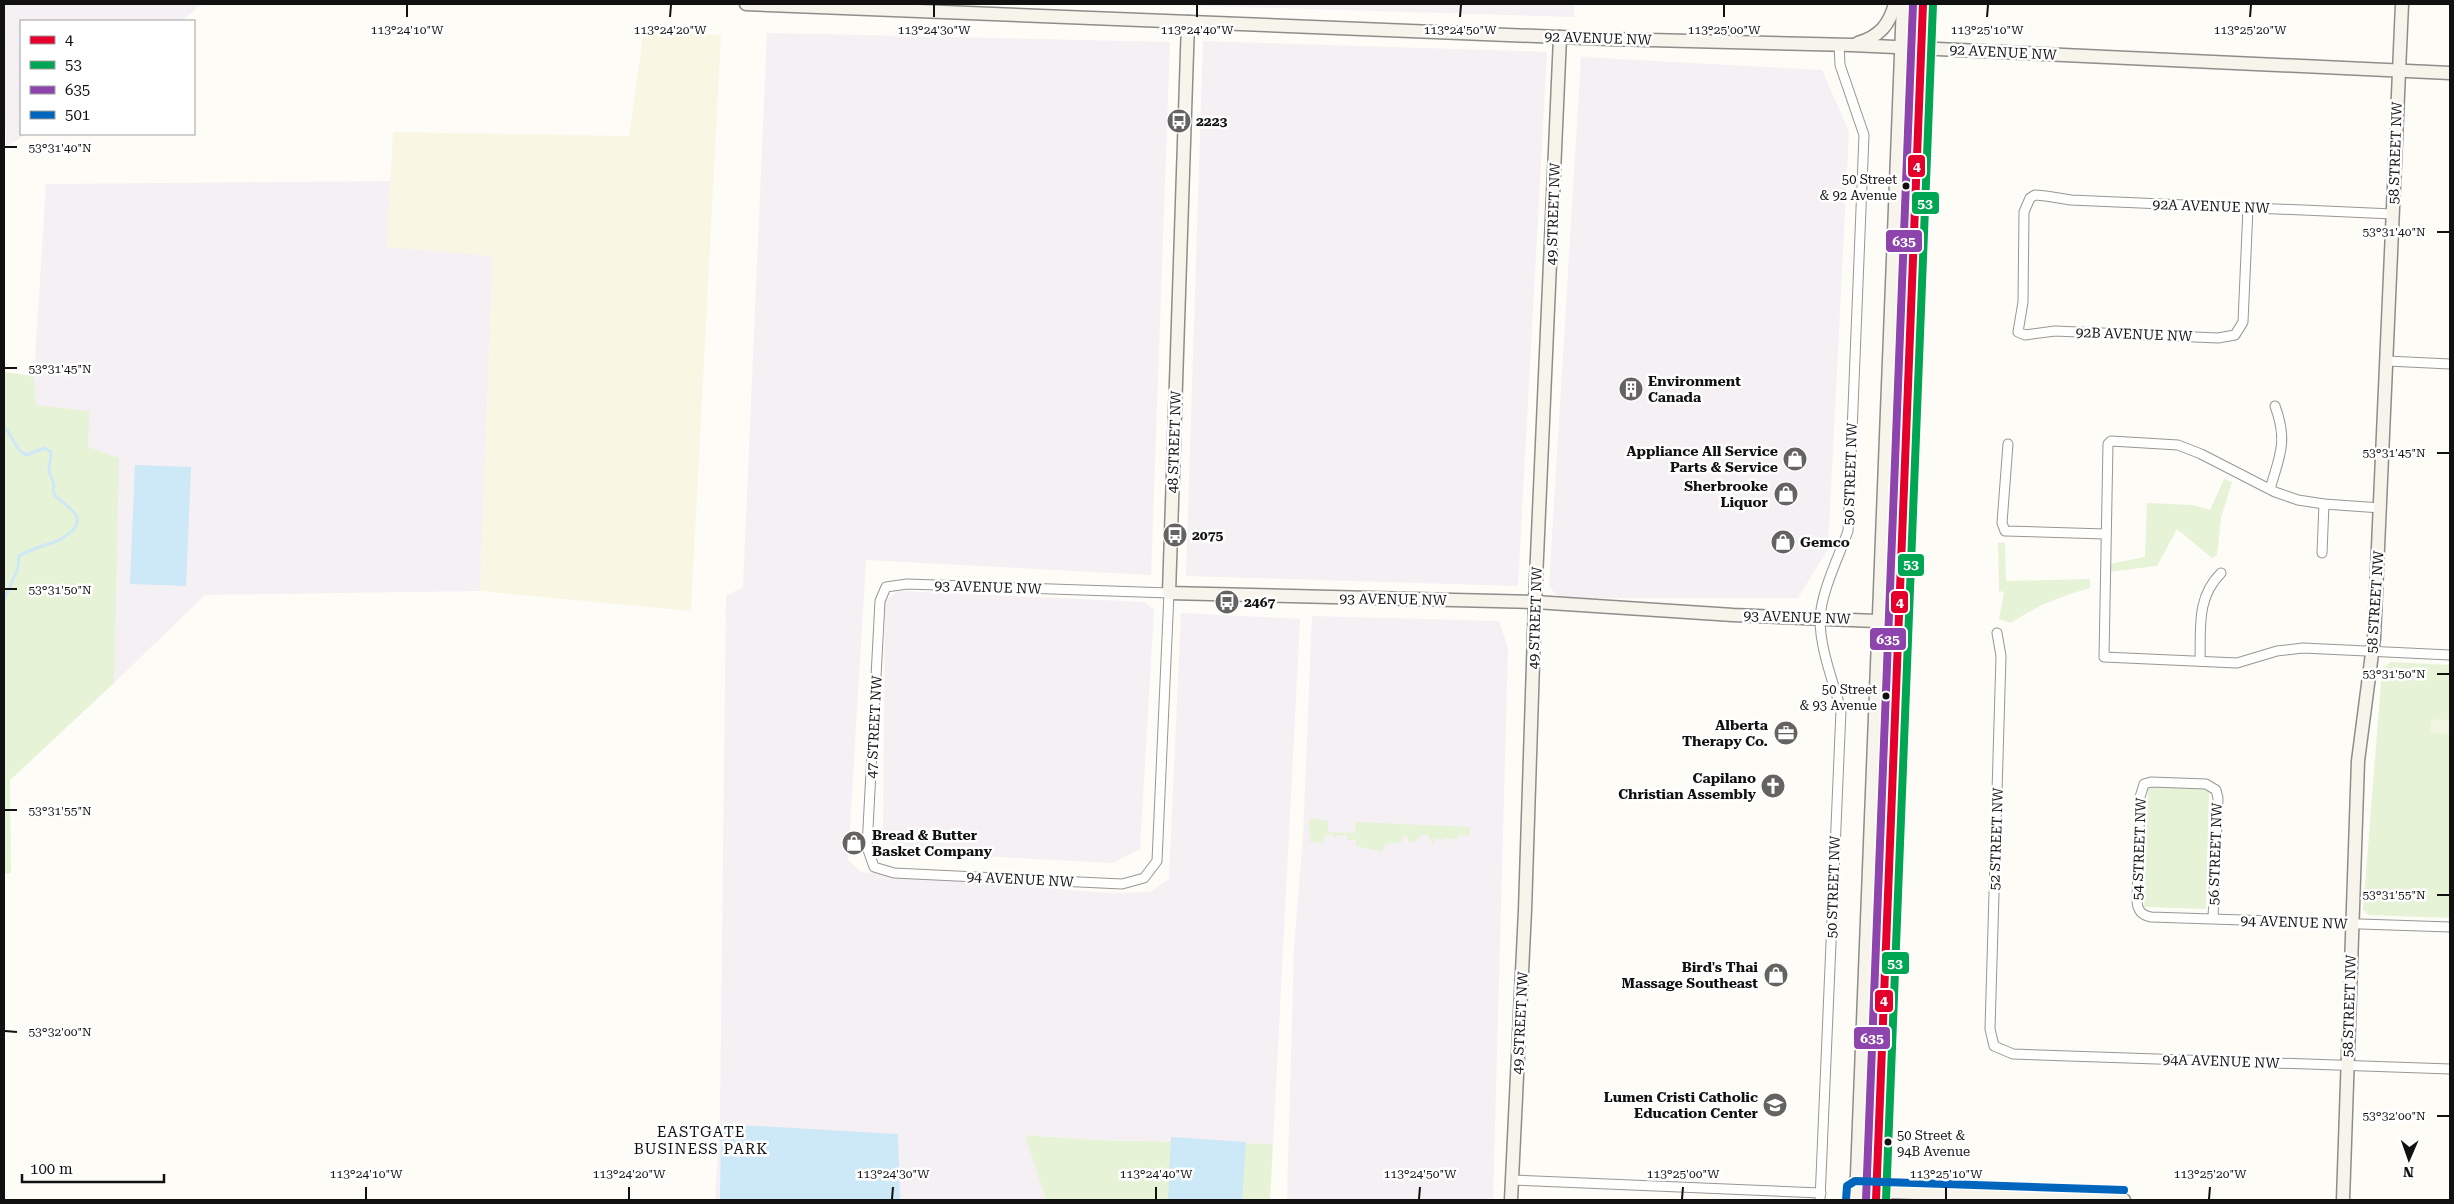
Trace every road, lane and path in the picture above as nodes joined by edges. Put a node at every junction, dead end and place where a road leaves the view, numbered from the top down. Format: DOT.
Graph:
graph roads {
  1 [pos="746,4"];
  2 [pos="1895,4"];
  3 [pos="1903,4"];
  4 [pos="1923,4"];
  5 [pos="2402,4"];
  6 [pos="1188,22"];
  7 [pos="1560,37"];
  8 [pos="1845,44"];
  9 [pos="1902,47"];
  10 [pos="1922,48"];
  11 [pos="2399,71"];
  12 [pos="2450,73"];
  13 [pos="2248,208"];
  14 [pos="2393,214"];
  15 [pos="2018,332"];
  16 [pos="2387,361"];
  17 [pos="2450,364"];
  18 [pos="2275,406"];
  19 [pos="2008,444"];
  20 [pos="2270,489"];
  21 [pos="2324,504"];
  22 [pos="2381,508"];
  23 [pos="2105,534"];
  24 [pos="2322,553"];
  25 [pos="2221,573"];
  26 [pos="886,587"];
  27 [pos="1169,594"];
  28 [pos="1535,602"];
  29 [pos="1820,618"];
  30 [pos="1879,620"];
  31 [pos="1900,622"];
  32 [pos="1997,633"];
  33 [pos="2372,652"];
  34 [pos="2450,655"];
  35 [pos="2200,661"];
  36 [pos="2216,790"];
  37 [pos="1157,862"];
  38 [pos="874,867"];
  39 [pos="2140,912"];
  40 [pos="2213,919"];
  41 [pos="2352,924"];
  42 [pos="2450,927"];
  43 [pos="1994,1046"];
  44 [pos="2347,1066"];
  45 [pos="2450,1069"];
  46 [pos="1512,1180"];
  47 [pos="1912,1193"];
  48 [pos="1856,1196"];
  49 [pos="1876,1196"];
  50 [pos="1820,1197"];
  51 [pos="1986,1198"];
  52 [pos="1511,1200"];
  53 [pos="1899,1200"];
  54 [pos="2124,1200"];
  55 [pos="2343,1200"];
  1 -- 6 [label="street, 92 AVENUE NW"];
  2 -- 8 [label="street"];
  3 -- 9 [label="street"];
  4 -- 10 [label="street"];
  5 -- 11 [label="street, 58 STREET NW"];
  6 -- 7 [label="street, 92 AVENUE NW"];
  6 -- 27 [label="street, 48 STREET NW"];
  7 -- 8 [label="street, 92 AVENUE NW"];
  7 -- 28 [label="street, 49 STREET NW"];
  8 -- 9 [label="street, 92 AVENUE NW"];
  8 -- 29 [label="street, 50 STREET NW"];
  9 -- 10 [label="street, 92 AVENUE NW"];
  9 -- 30 [label="street"];
  10 -- 11 [label="street, 92 AVENUE NW"];
  10 -- 31 [label="street"];
  11 -- 12 [label="street, 92 AVENUE NW"];
  11 -- 14 [label="street, 58 STREET NW"];
  13 -- 14 [label="street, 92A AVENUE NW"];
  13 -- 15 [label="street, 92B AVENUE NW"];
  13 -- 15 [label="street, 92A AVENUE NW"];
  14 -- 16 [label="street, 58 STREET NW"];
  16 -- 17 [label="street"];
  16 -- 22 [label="street, 58 STREET NW"];
  18 -- 20 [label="street"];
  19 -- 23 [label="street"];
  20 -- 21 [label="street"];
  20 -- 23 [label="street"];
  21 -- 22 [label="street"];
  21 -- 24 [label="street"];
  22 -- 33 [label="street, 58 STREET NW"];
  23 -- 35 [label="street"];
  25 -- 35 [label="street"];
  26 -- 27 [label="street, 93 AVENUE NW"];
  26 -- 38 [label="street, 47 STREET NW"];
  27 -- 28 [label="street, 93 AVENUE NW"];
  27 -- 37 [label="street, 48 STREET NW"];
  28 -- 29 [label="street, 93 AVENUE NW"];
  28 -- 46 [label="street, 49 STREET NW"];
  29 -- 30 [label="street, 93 AVENUE NW"];
  29 -- 50 [label="street, 50 STREET NW"];
  30 -- 31 [label="street, 93 AVENUE NW"];
  30 -- 48 [label="street"];
  31 -- 49 [label="street"];
  32 -- 43 [label="street, 52 STREET NW"];
  33 -- 34 [label="street"];
  33 -- 35 [label="street"];
  33 -- 41 [label="street, 58 STREET NW"];
  36 -- 39 [label="street, 54 STREET NW"];
  36 -- 40 [label="street, 56 STREET NW"];
  37 -- 38 [label="street, 94 AVENUE NW"];
  39 -- 40 [label="street, 94 AVENUE NW"];
  40 -- 41 [label="street, 94 AVENUE NW"];
  41 -- 42 [label="street, 94 AVENUE NW"];
  41 -- 44 [label="street, 58 STREET NW"];
  43 -- 44 [label="street, 94A AVENUE NW"];
  44 -- 45 [label="street, 94A AVENUE NW"];
  44 -- 55 [label="street, 58 STREET NW"];
  46 -- 50 [label="street"];
  46 -- 52 [label="street, 49 STREET NW"];
  47 -- 49 [label="street"];
  47 -- 51 [label="street"];
  47 -- 53 [label="street"];
  48 -- 49 [label="street"];
  51 -- 54 [label="street"];
}
